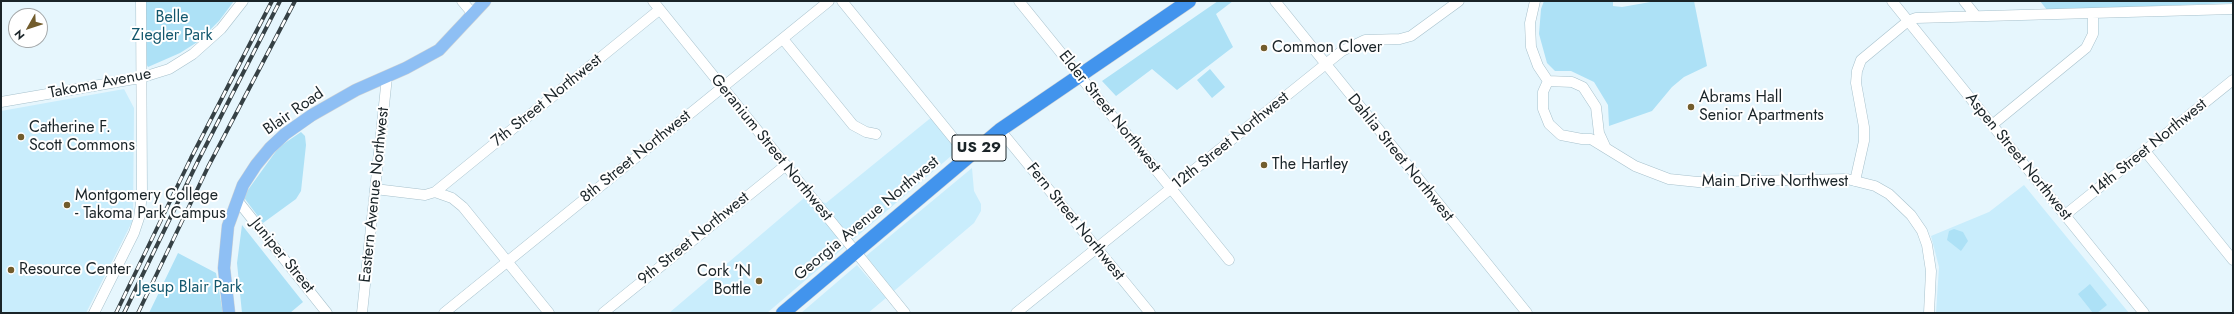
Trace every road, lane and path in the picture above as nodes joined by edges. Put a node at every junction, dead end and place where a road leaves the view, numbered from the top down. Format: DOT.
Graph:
graph roads {
  1 [pos="141,1"];
  2 [pos="243,1"];
  3 [pos="462,1"];
  4 [pos="485,1"];
  5 [pos="652,1"];
  6 [pos="829,1"];
  7 [pos="842,1"];
  8 [pos="1189,1"];
  9 [pos="1275,1"];
  10 [pos="1459,1"];
  11 [pos="1535,1"];
  12 [pos="1892,1"];
  13 [pos="1964,1"];
  14 [pos="1021,2"];
  15 [pos="2233,9"];
  16 [pos="660,10"];
  17 [pos="2093,13"];
  18 [pos="473,14"];
  19 [pos="1976,16"];
  20 [pos="1908,21"];
  21 [pos="783,39"];
  22 [pos="1325,64"];
  23 [pos="1079,75"];
  24 [pos="387,77"];
  25 [pos="140,78"];
  26 [pos="1548,81"];
  27 [pos="2231,85"];
  28 [pos="722,87"];
  29 [pos="1,102"];
  30 [pos="1992,124"];
  31 [pos="1599,127"];
  32 [pos="1000,130"];
  33 [pos="876,134"];
  34 [pos="1587,139"];
  35 [pos="1605,146"];
  36 [pos="2145,151"];
  37 [pos="968,156"];
  38 [pos="786,165"];
  39 [pos="1855,181"];
  40 [pos="375,189"];
  41 [pos="1171,189"];
  42 [pos="435,192"];
  43 [pos="236,200"];
  44 [pos="2065,215"];
  45 [pos="1097,248"];
  46 [pos="855,251"];
  47 [pos="1229,260"];
  48 [pos="2233,260"];
  49 [pos="507,262"];
  50 [pos="1023,311"];
  51 [pos="94,313"];
  52 [pos="229,313"];
  53 [pos="327,313"];
  54 [pos="362,313"];
  55 [pos="444,313"];
  56 [pos="549,313"];
  57 [pos="603,313"];
  58 [pos="783,313"];
  59 [pos="905,313"];
  60 [pos="1150,313"];
  61 [pos="1527,313"];
  62 [pos="1929,313"];
  63 [pos="2144,313"];
  1 -- 25 [label="street"];
  2 -- 25 [label="street, Takoma Avenue"];
  3 -- 18 [label="street"];
  4 -- 18 [label="main road, Blair Road"];
  5 -- 16 [label="street, Geranium Street Northwest"];
  6 -- 21 [label="street, 8th Street Northwest"];
  7 -- 37 [label="street"];
  8 -- 23 [label="highway, Georgia Avenue Northwest / US 29"];
  9 -- 22 [label="street, Dahlia Street Northwest"];
  10 -- 22 [label="street, 12th Street Northwest"];
  11 -- 26 [label="street"];
  12 -- 20 [label="street, Aspen Street Northwest"];
  13 -- 19 [label="street"];
  14 -- 23 [label="street, Elder Street Northwest"];
  15 -- 17 [label="street"];
  16 -- 28 [label="street, Geranium Street Northwest"];
  16 -- 42 [label="street, 7th Street Northwest"];
  17 -- 19 [label="street"];
  17 -- 30 [label="street"];
  18 -- 24 [label="main road, Blair Road"];
  19 -- 20 [label="street"];
  20 -- 30 [label="street, Aspen Street Northwest"];
  20 -- 39 [label="street"];
  21 -- 28 [label="street, 8th Street Northwest"];
  21 -- 33 [label="street"];
  22 -- 41 [label="street, 12th Street Northwest"];
  22 -- 61 [label="street, Dahlia Street Northwest"];
  23 -- 32 [label="highway, Georgia Avenue Northwest / US 29"];
  23 -- 41 [label="street, Elder Street Northwest"];
  24 -- 40 [label="street, Eastern Avenue Northwest"];
  24 -- 43 [label="main road, Blair Road"];
  25 -- 29 [label="street, Takoma Avenue"];
  25 -- 51 [label="street"];
  26 -- 31 [label="street"];
  26 -- 34 [label="street, Main Drive Northwest"];
  27 -- 36 [label="street, 14th Street Northwest"];
  28 -- 38 [label="street, Geranium Street Northwest"];
  28 -- 49 [label="street, 8th Street Northwest"];
  30 -- 44 [label="street, Aspen Street Northwest"];
  31 -- 34 [label="street"];
  31 -- 35 [label="street"];
  32 -- 37 [label="highway, Georgia Avenue Northwest / US 29"];
  32 -- 45 [label="street, Fern Street Northwest"];
  34 -- 35 [label="street, Main Drive Northwest"];
  35 -- 39 [label="street, Main Drive Northwest"];
  36 -- 44 [label="street, 14th Street Northwest"];
  36 -- 48 [label="street"];
  37 -- 46 [label="highway, Georgia Avenue Northwest / US 29"];
  38 -- 46 [label="street, Geranium Street Northwest"];
  38 -- 57 [label="street, 9th Street Northwest"];
  39 -- 62 [label="street, Main Drive Northwest"];
  40 -- 42 [label="street"];
  40 -- 54 [label="street, Eastern Avenue Northwest"];
  41 -- 45 [label="street, 12th Street Northwest"];
  41 -- 47 [label="street, Elder Street Northwest"];
  42 -- 49 [label="street"];
  43 -- 52 [label="main road, Blair Road"];
  43 -- 53 [label="street, Juniper Street"];
  44 -- 63 [label="street, Aspen Street Northwest"];
  45 -- 50 [label="street, 12th Street Northwest"];
  45 -- 60 [label="street, Fern Street Northwest"];
  46 -- 58 [label="highway, Georgia Avenue Northwest / US 29"];
  46 -- 59 [label="street, Geranium Street Northwest"];
  49 -- 55 [label="street, 8th Street Northwest"];
  49 -- 56 [label="street"];
}
